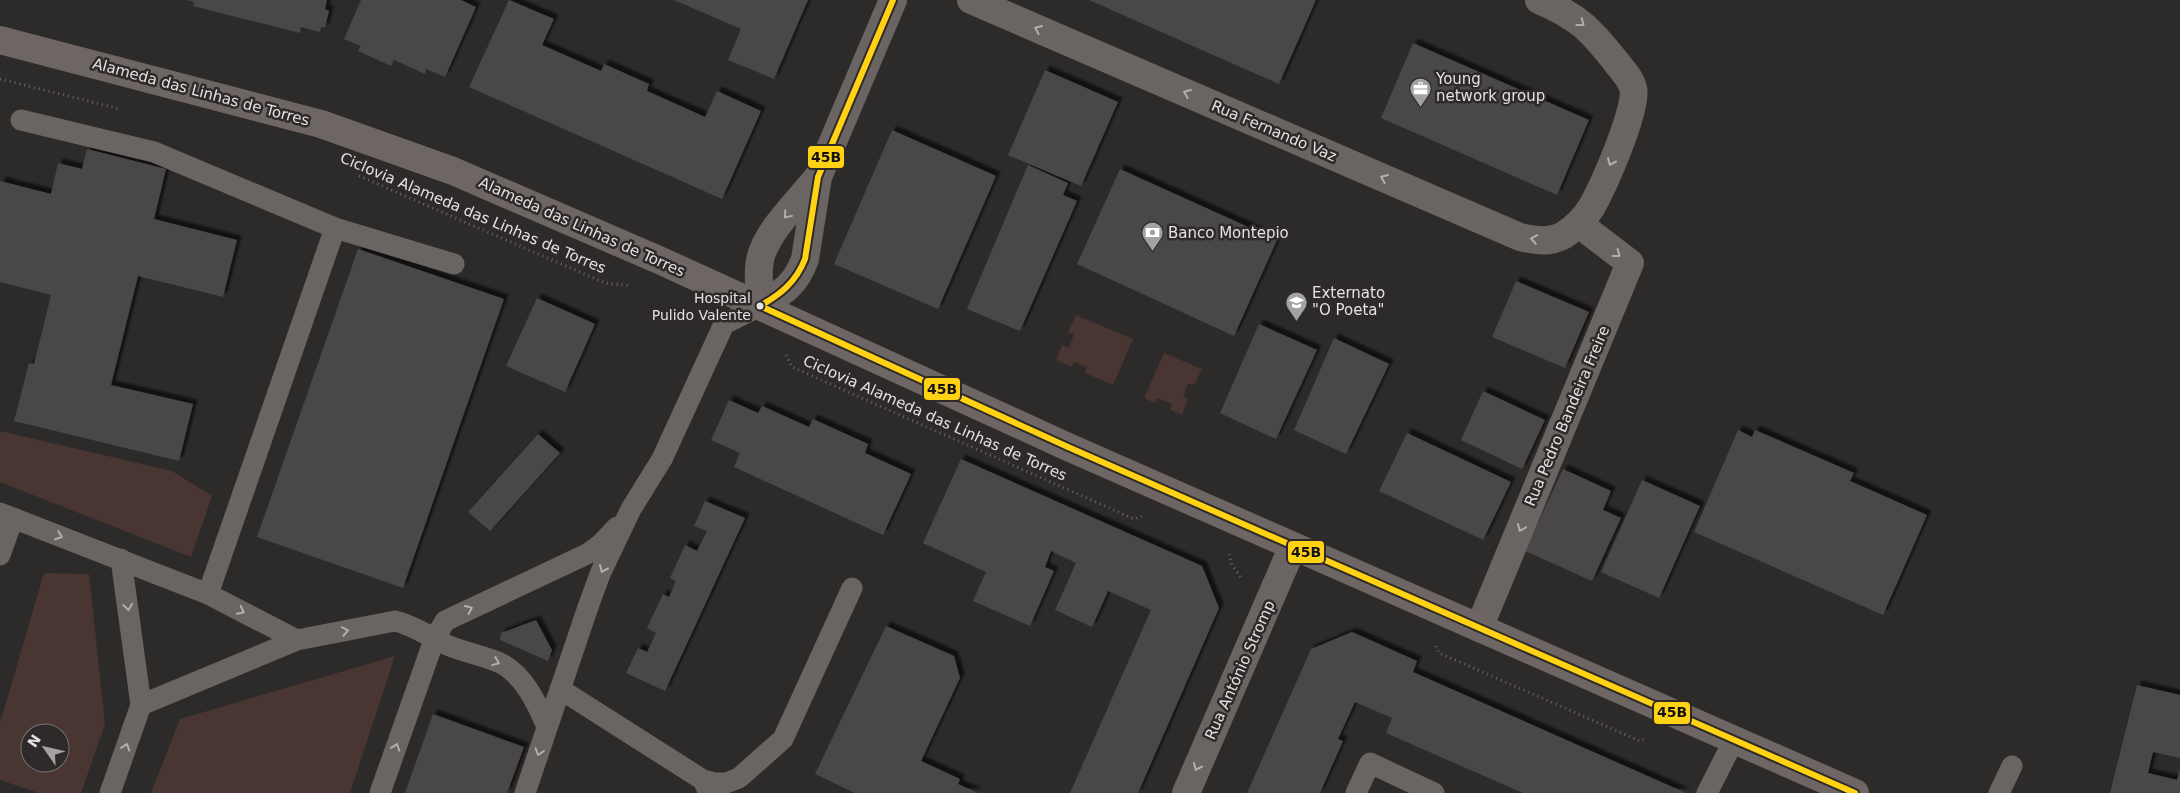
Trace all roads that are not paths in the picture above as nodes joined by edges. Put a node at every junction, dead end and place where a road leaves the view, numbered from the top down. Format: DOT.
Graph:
graph roads {
  1 [pos="893,0"];
  2 [pos="971,0"];
  3 [pos="1538,0"];
  4 [pos="2,41"];
  5 [pos="21,120"];
  6 [pos="818,177"];
  7 [pos="1578,224"];
  8 [pos="335,228"];
  9 [pos="454,264"];
  10 [pos="760,306"];
  11 [pos="631,509"];
  12 [pos="6,516"];
  13 [pos="1293,546"];
  14 [pos="0,555"];
  15 [pos="121,559"];
  16 [pos="852,588"];
  17 [pos="208,594"];
  18 [pos="1479,628"];
  19 [pos="297,640"];
  20 [pos="434,640"];
  21 [pos="560,689"];
  22 [pos="141,705"];
  23 [pos="547,727"];
  24 [pos="1734,740"];
  25 [pos="2012,766"];
  26 [pos="706,786"];
  27 [pos="110,793"];
  28 [pos="380,793"];
  29 [pos="525,793"];
  30 [pos="1186,793"];
  31 [pos="1356,793"];
  32 [pos="1434,793"];
  33 [pos="1707,793"];
  34 [pos="1855,793"];
  35 [pos="1999,793"];
  1 -- 6 [label="street"];
  7 -- 2 [label="street, Rua Fernando Vaz, one-way"];
  3 -- 7 [label="street, Rua Fernando Vaz, one-way"];
  4 -- 10 [label="main road, Alameda das Linhas de Torres"];
  5 -- 8 [label="lane"];
  6 -- 10 [label="street, one-way"];
  6 -- 10 [label="street"];
  7 -- 18 [label="street, Rua Pedro Bandeira Freire, one-way"];
  8 -- 9 [label="lane"];
  8 -- 17 [label="lane"];
  10 -- 11 [label="lane"];
  10 -- 13 [label="main road, Alameda das Linhas de Torres"];
  20 -- 11 [label="lane, one-way"];
  11 -- 21 [label="lane, one-way"];
  12 -- 14 [label="lane"];
  12 -- 15 [label="lane, one-way"];
  13 -- 18 [label="main road, Alameda das Linhas de Torres"];
  13 -- 30 [label="street, Rua António Stromp, one-way"];
  15 -- 17 [label="lane"];
  15 -- 22 [label="lane, one-way"];
  16 -- 26 [label="lane"];
  17 -- 19 [label="lane, one-way"];
  18 -- 24 [label="main road, Alameda das Linhas de Torres"];
  19 -- 20 [label="lane, one-way"];
  19 -- 22 [label="lane"];
  20 -- 23 [label="lane, one-way"];
  28 -- 20 [label="lane, one-way"];
  21 -- 23 [label="lane"];
  21 -- 26 [label="lane"];
  27 -- 22 [label="lane, one-way"];
  23 -- 29 [label="lane, one-way"];
  24 -- 33 [label="lane"];
  24 -- 34 [label="main road, Alameda das Linhas de Torres"];
  25 -- 35 [label="lane"];
  31 -- 32 [label="lane"];
}
